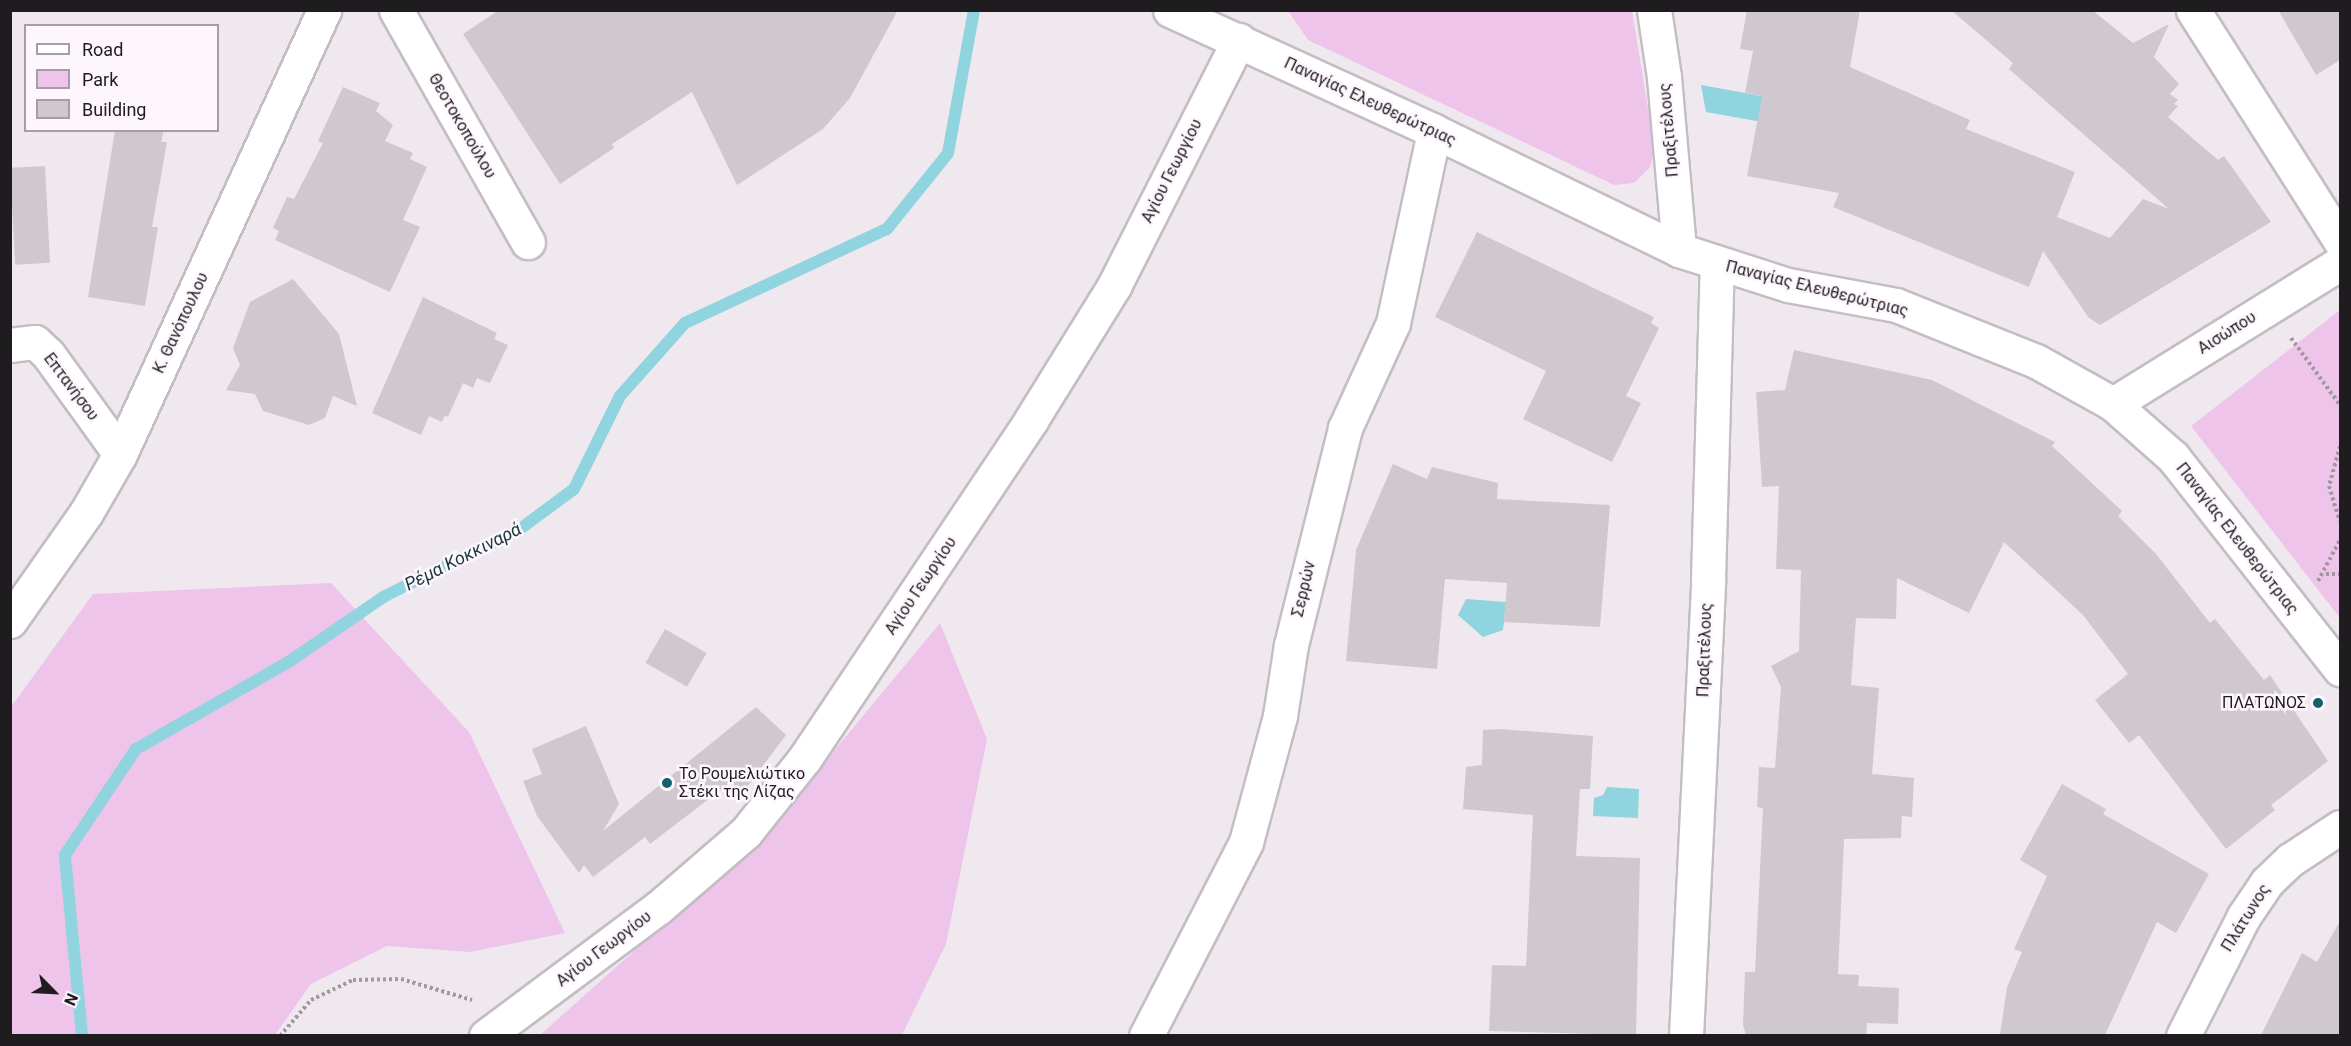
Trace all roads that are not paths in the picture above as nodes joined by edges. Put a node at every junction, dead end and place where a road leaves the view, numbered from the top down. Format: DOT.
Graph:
graph roads {
  1 [pos="324,10"];
  2 [pos="396,10"];
  3 [pos="1170,10"];
  4 [pos="1654,10"];
  5 [pos="2193,10"];
  6 [pos="1211,18"];
  7 [pos="1239,40"];
  8 [pos="1434,131"];
  9 [pos="2340,241"];
  10 [pos="528,242"];
  11 [pos="1678,250"];
  12 [pos="2340,263"];
  13 [pos="1717,264"];
  14 [pos="10,345"];
  15 [pos="2113,404"];
  16 [pos="120,454"];
  17 [pos="10,621"];
  18 [pos="2340,669"];
  19 [pos="2340,827"];
  20 [pos="499,1026"];
  21 [pos="1146,1035"];
  22 [pos="1686,1035"];
  23 [pos="2183,1035"];
  1 -- 16 [label="street, Κ. Θανόπουλου"];
  2 -- 10 [label="street, Θεοτοκοπούλου"];
  3 -- 6 [label="street, Παναγίας Ελευθερώτριας"];
  4 -- 11 [label="street, Πραξιτέλους"];
  5 -- 9 [label="street"];
  6 -- 7 [label="street, Παναγίας Ελευθερώτριας"];
  7 -- 8 [label="street, Παναγίας Ελευθερώτριας"];
  7 -- 20 [label="street, Αγίου Γεωργίου"];
  8 -- 11 [label="street, Παναγίας Ελευθερώτριας"];
  8 -- 21 [label="street, Σερρών"];
  11 -- 13 [label="street, Παναγίας Ελευθερώτριας"];
  12 -- 15 [label="street, Αισώπου"];
  13 -- 15 [label="street, Παναγίας Ελευθερώτριας"];
  13 -- 22 [label="street, Πραξιτέλους"];
  14 -- 16 [label="street, Επτανήσου"];
  15 -- 18 [label="street, Παναγίας Ελευθερώτριας"];
  16 -- 17 [label="street, Κ. Θανόπουλου"];
  19 -- 23 [label="street, Πλάτωνος"];
}
